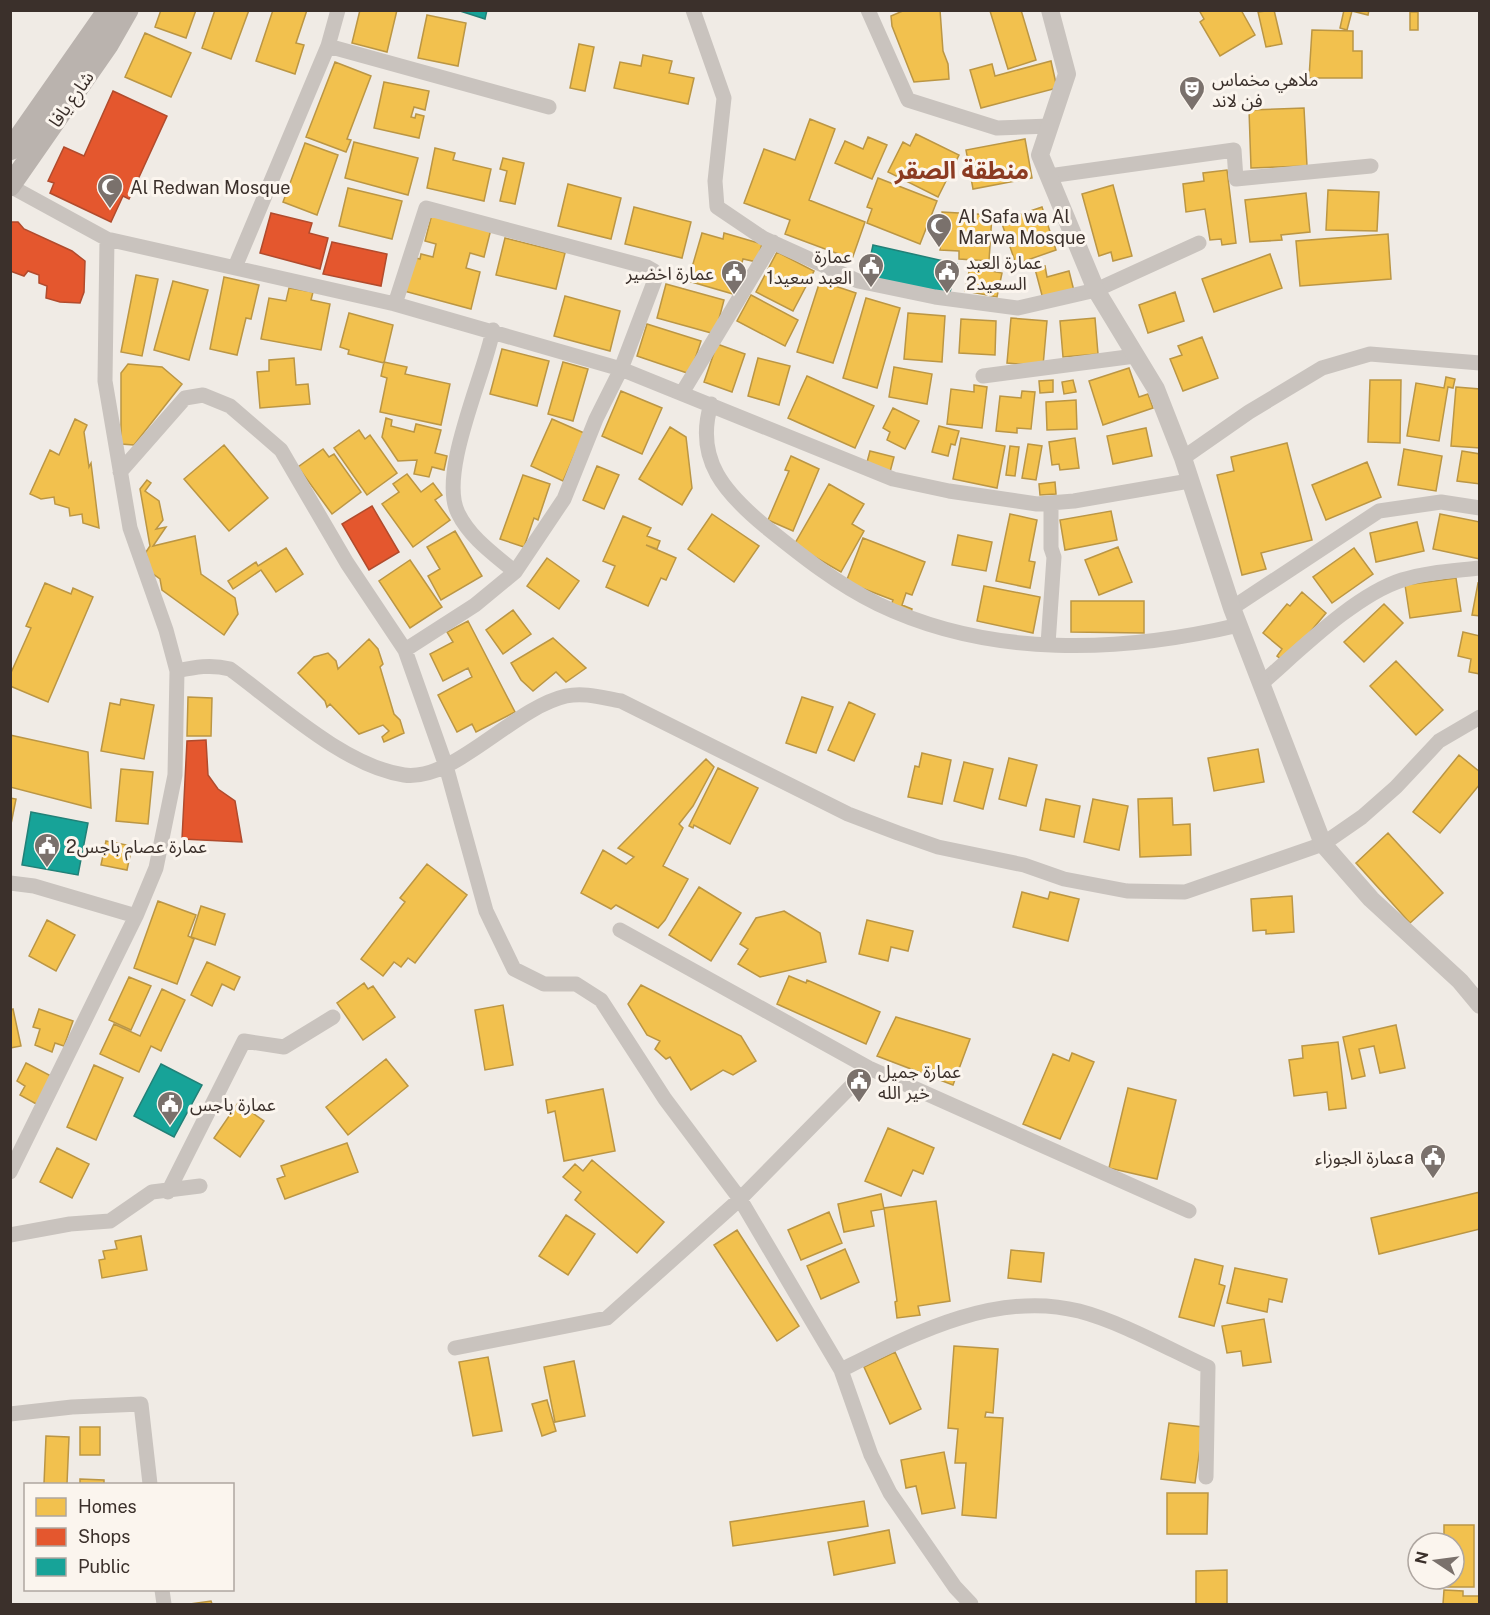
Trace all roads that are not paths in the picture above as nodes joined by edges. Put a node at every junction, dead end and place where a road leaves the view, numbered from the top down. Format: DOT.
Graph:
graph roads {
  1 [pos="108,10"];
  2 [pos="128,10"];
  3 [pos="338,10"];
  4 [pos="693,10"];
  5 [pos="868,10"];
  6 [pos="1050,10"];
  7 [pos="327,46"];
  8 [pos="549,107"];
  9 [pos="1050,126"];
  10 [pos="10,150"];
  11 [pos="1371,166"];
  12 [pos="1049,176"];
  13 [pos="11,186"];
  14 [pos="107,239"];
  15 [pos="773,242"];
  16 [pos="1199,243"];
  17 [pos="235,267"];
  18 [pos="1096,290"];
  19 [pos="395,304"];
  20 [pos="493,330"];
  21 [pos="1135,356"];
  22 [pos="1479,363"];
  23 [pos="621,369"];
  24 [pos="983,376"];
  25 [pos="682,393"];
  26 [pos="711,404"];
  27 [pos="1183,458"];
  28 [pos="120,472"];
  29 [pos="1188,481"];
  30 [pos="1051,503"];
  31 [pos="1479,508"];
  32 [pos="1479,568"];
  33 [pos="515,572"];
  34 [pos="1236,616"];
  35 [pos="1048,644"];
  36 [pos="405,650"];
  37 [pos="177,671"];
  38 [pos="1262,683"];
  39 [pos="1479,717"];
  40 [pos="446,766"];
  41 [pos="1323,844"];
  42 [pos="10,883"];
  43 [pos="136,916"];
  44 [pos="620,930"];
  45 [pos="1479,1005"];
  46 [pos="333,1017"];
  47 [pos="869,1068"];
  48 [pos="10,1172"];
  49 [pos="200,1186"];
  50 [pos="168,1192"];
  51 [pos="740,1199"];
  52 [pos="1189,1211"];
  53 [pos="10,1235"];
  54 [pos="455,1348"];
  55 [pos="841,1370"];
  56 [pos="10,1414"];
  57 [pos="1206,1477"];
  58 [pos="150,1483"];
  59 [pos="971,1605"];
  1 -- 10 [label="main road, شارع يافا"];
  2 -- 13 [label="main road, شارع يافا"];
  3 -- 7 [label="street"];
  4 -- 15 [label="street"];
  5 -- 9 [label="street"];
  6 -- 9 [label="street"];
  7 -- 8 [label="street"];
  7 -- 17 [label="street"];
  9 -- 12 [label="street"];
  11 -- 12 [label="street"];
  12 -- 18 [label="street"];
  13 -- 14 [label="street"];
  14 -- 17 [label="street"];
  14 -- 28 [label="street"];
  15 -- 18 [label="street"];
  15 -- 25 [label="street"];
  16 -- 18 [label="street"];
  17 -- 19 [label="street"];
  18 -- 21 [label="street"];
  19 -- 20 [label="street"];
  19 -- 23 [label="street"];
  20 -- 23 [label="street"];
  20 -- 33 [label="street"];
  21 -- 24 [label="street"];
  21 -- 27 [label="street"];
  22 -- 27 [label="street"];
  23 -- 25 [label="street"];
  23 -- 33 [label="street"];
  25 -- 26 [label="street"];
  26 -- 30 [label="street"];
  26 -- 35 [label="street"];
  27 -- 29 [label="street"];
  28 -- 36 [label="street"];
  28 -- 37 [label="street"];
  29 -- 30 [label="street"];
  29 -- 34 [label="street"];
  30 -- 35 [label="street"];
  31 -- 34 [label="street"];
  32 -- 38 [label="street"];
  33 -- 36 [label="street"];
  34 -- 35 [label="street"];
  34 -- 38 [label="street"];
  36 -- 40 [label="street"];
  37 -- 40 [label="street"];
  37 -- 43 [label="street"];
  38 -- 41 [label="street"];
  39 -- 41 [label="street"];
  40 -- 41 [label="street"];
  40 -- 51 [label="street"];
  41 -- 45 [label="street"];
  42 -- 43 [label="street"];
  43 -- 48 [label="street"];
  44 -- 47 [label="street"];
  46 -- 50 [label="street"];
  47 -- 51 [label="street"];
  47 -- 52 [label="street"];
  49 -- 50 [label="street"];
  50 -- 53 [label="street"];
  51 -- 54 [label="street"];
  51 -- 55 [label="street"];
  55 -- 57 [label="street"];
  55 -- 59 [label="street"];
  56 -- 58 [label="street"];
}
